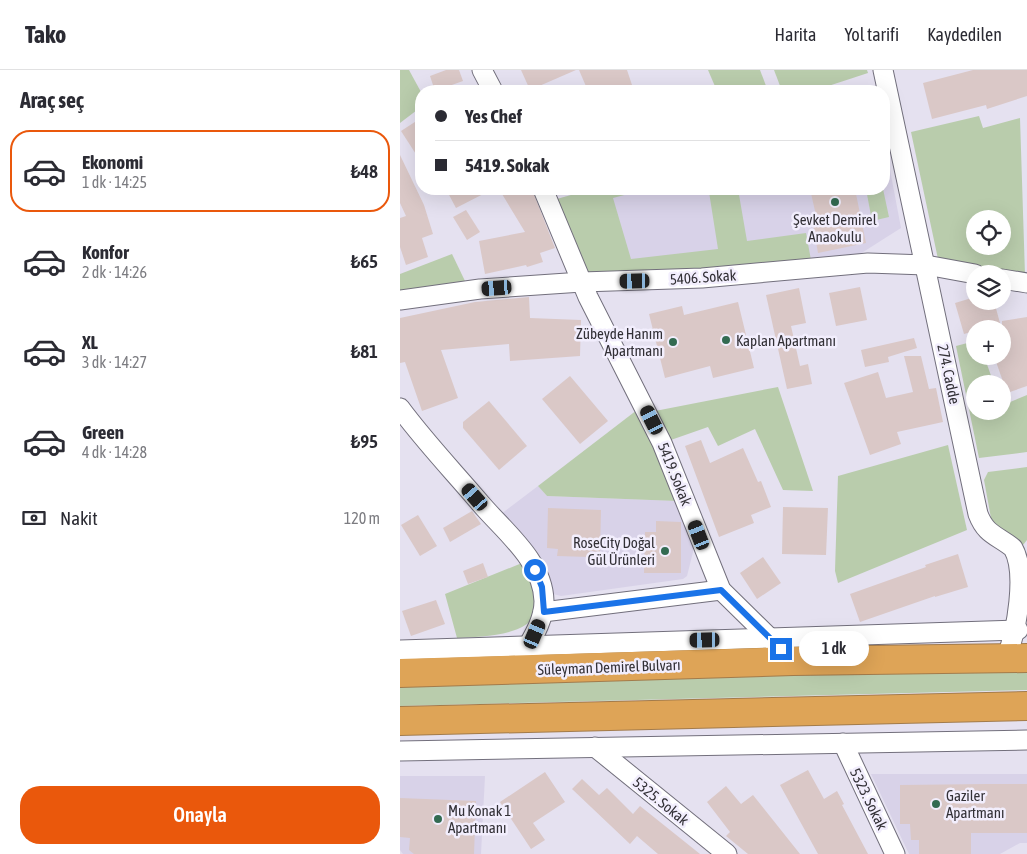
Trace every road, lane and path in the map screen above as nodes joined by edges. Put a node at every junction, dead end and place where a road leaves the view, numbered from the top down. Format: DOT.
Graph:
graph roads {
  1 [pos="482,70"];
  2 [pos="886,72"];
  3 [pos="490,85"];
  4 [pos="889,85"];
  5 [pos="890,91"];
  6 [pos="545,195"];
  7 [pos="926,265"];
  8 [pos="966,272"];
  9 [pos="1011,280"];
  10 [pos="582,282"];
  11 [pos="1027,283"];
  12 [pos="400,300"];
  13 [pos="400,408"];
  14 [pos="1026,573"];
  15 [pos="721,590"];
  16 [pos="544,612"];
  17 [pos="1018,630"];
  18 [pos="769,638"];
  19 [pos="528,645"];
  20 [pos="400,650"];
  21 [pos="1016,658"];
  22 [pos="793,661"];
  23 [pos="511,670"];
  24 [pos="400,673"];
  25 [pos="1027,706"];
  26 [pos="400,720"];
  27 [pos="1027,740"];
  28 [pos="843,743"];
  29 [pos="595,748"];
  30 [pos="400,751"];
  31 [pos="727,854"];
  32 [pos="896,854"];
  1 -- 3 [label="street"];
  2 -- 4 [label="street, 274. Cadde"];
  5 -- 7 [label="street, 274. Cadde"];
  6 -- 10 [label="street, 5419. Sokak"];
  7 -- 8 [label="street, 5406. Sokak"];
  7 -- 10 [label="street, 5406. Sokak"];
  7 -- 14 [label="street, 274. Cadde"];
  9 -- 11 [label="street"];
  10 -- 12 [label="street, 5406. Sokak"];
  10 -- 15 [label="street, 5419. Sokak"];
  13 -- 16 [label="street"];
  14 -- 17 [label="street, 274. Cadde"];
  15 -- 16 [label="street"];
  15 -- 18 [label="street, 5419. Sokak"];
  16 -- 19 [label="street"];
  17 -- 18 [label="street"];
  17 -- 21 [label="street, 274. Cadde"];
  18 -- 19 [label="street"];
  18 -- 22 [label="street, 5419. Sokak"];
  19 -- 20 [label="street"];
  19 -- 23 [label="street"];
  21 -- 22 [label="highway, Süleyman Demirel Bulvarı"];
  22 -- 23 [label="highway, Süleyman Demirel Bulvarı"];
  23 -- 24 [label="highway, Süleyman Demirel Bulvarı"];
  25 -- 26 [label="highway"];
  27 -- 28 [label="street"];
  28 -- 29 [label="street"];
  28 -- 32 [label="street, 5323. Sokak"];
  29 -- 30 [label="street"];
  29 -- 31 [label="street, 5325. Sokak"];
}
